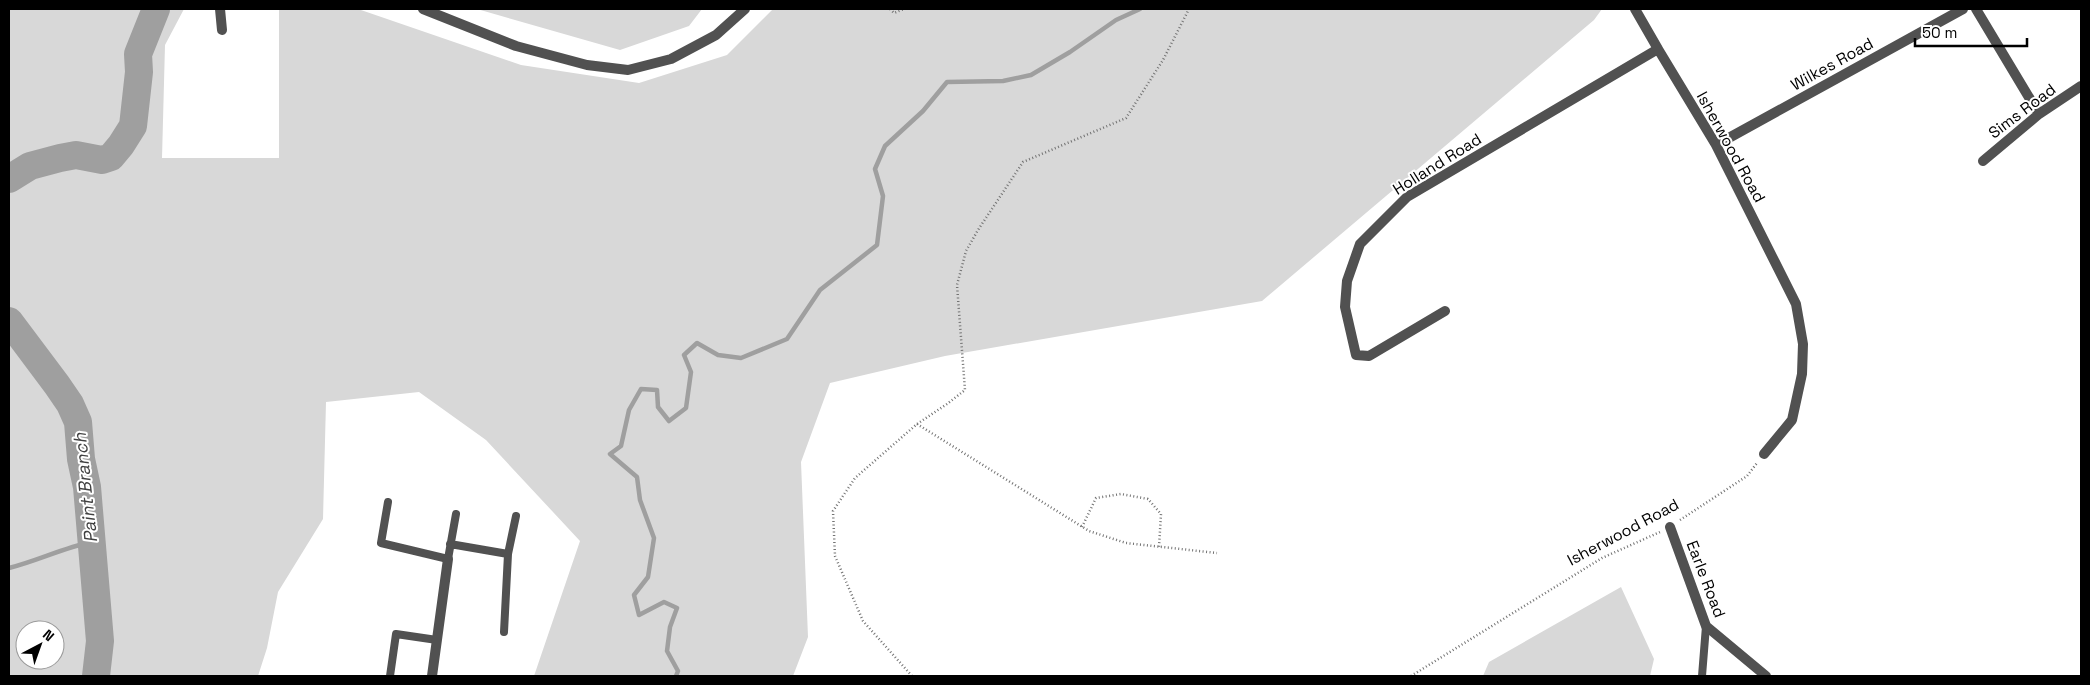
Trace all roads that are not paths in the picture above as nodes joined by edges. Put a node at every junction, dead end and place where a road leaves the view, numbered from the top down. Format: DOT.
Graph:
graph roads {
  1 [pos="220,9"];
  2 [pos="423,9"];
  3 [pos="745,9"];
  4 [pos="1635,9"];
  5 [pos="1963,9"];
  6 [pos="1976,9"];
  7 [pos="222,30"];
  8 [pos="1658,49"];
  9 [pos="2081,86"];
  10 [pos="2039,114"];
  11 [pos="1716,145"];
  12 [pos="1983,161"];
  13 [pos="1445,312"];
  14 [pos="1764,454"];
  15 [pos="388,502"];
  16 [pos="456,514"];
  17 [pos="516,516"];
  18 [pos="1670,527"];
  19 [pos="450,544"];
  20 [pos="508,554"];
  21 [pos="448,559"];
  22 [pos="1706,626"];
  23 [pos="504,632"];
  24 [pos="437,640"];
  25 [pos="390,676"];
  26 [pos="432,676"];
  27 [pos="1702,676"];
  28 [pos="1766,676"];
  1 -- 7 [label="street"];
  2 -- 3 [label="street"];
  4 -- 8 [label="street"];
  5 -- 11 [label="street, Wilkes Road"];
  6 -- 10 [label="street"];
  8 -- 11 [label="street, Isherwood Road"];
  8 -- 13 [label="street, Holland Road"];
  9 -- 10 [label="street, Sims Road"];
  10 -- 12 [label="street, Sims Road"];
  11 -- 14 [label="street, Isherwood Road"];
  15 -- 21 [label="lane"];
  16 -- 19 [label="lane"];
  17 -- 20 [label="lane"];
  18 -- 22 [label="street, Earle Road"];
  19 -- 20 [label="lane"];
  19 -- 21 [label="lane"];
  20 -- 23 [label="lane"];
  21 -- 24 [label="street"];
  22 -- 27 [label="lane"];
  22 -- 28 [label="street, Earle Road"];
  24 -- 25 [label="lane"];
  24 -- 26 [label="street"];
}
